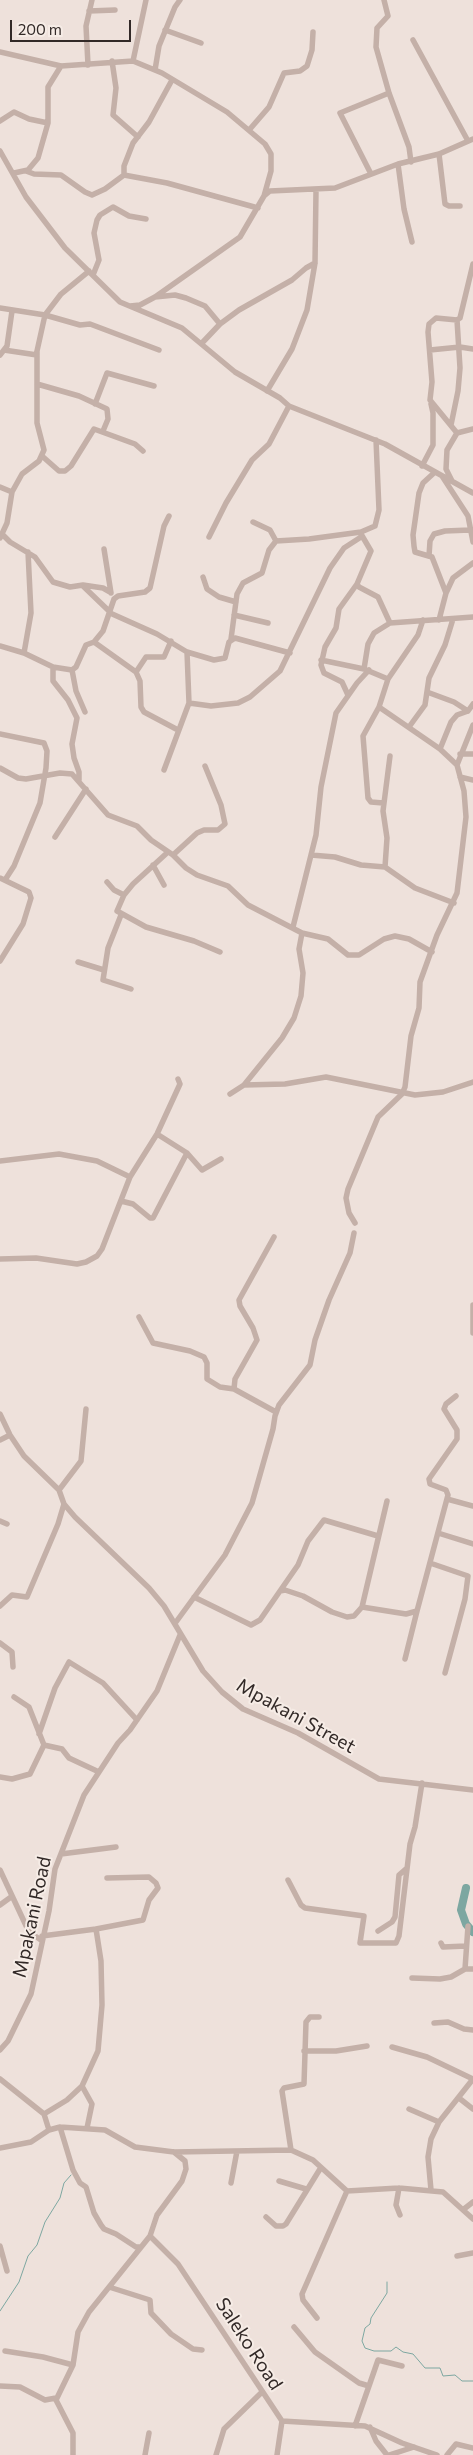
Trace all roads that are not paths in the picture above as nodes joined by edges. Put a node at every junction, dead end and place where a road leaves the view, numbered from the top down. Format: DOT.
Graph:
graph roads {
  1 [pos="92,0"];
  2 [pos="146,0"];
  3 [pos="180,0"];
  4 [pos="384,0"];
  5 [pos="115,10"];
  6 [pos="89,11"];
  7 [pos="165,30"];
  8 [pos="313,32"];
  9 [pos="413,40"];
  10 [pos="201,43"];
  11 [pos="0,52"];
  12 [pos="112,61"];
  13 [pos="133,61"];
  14 [pos="88,65"];
  15 [pos="61,66"];
  16 [pos="155,70"];
  17 [pos="172,80"];
  18 [pos="389,93"];
  19 [pos="0,121"];
  20 [pos="48,123"];
  21 [pos="250,129"];
  22 [pos="138,137"];
  23 [pos="470,140"];
  24 [pos="439,154"];
  25 [pos="1,155"];
  26 [pos="411,162"];
  27 [pos="398,164"];
  28 [pos="26,170"];
  29 [pos="14,173"];
  30 [pos="371,174"];
  31 [pos="124,175"];
  32 [pos="316,191"];
  33 [pos="264,196"];
  34 [pos="460,206"];
  35 [pos="258,208"];
  36 [pos="146,219"];
  37 [pos="412,242"];
  38 [pos="315,263"];
  39 [pos="473,264"];
  40 [pos="91,273"];
  41 [pos="155,297"];
  42 [pos="128,306"];
  43 [pos="0,308"];
  44 [pos="12,311"];
  45 [pos="44,315"];
  46 [pos="457,320"];
  47 [pos="220,324"];
  48 [pos="202,343"];
  49 [pos="460,347"];
  50 [pos="473,349"];
  51 [pos="159,350"];
  52 [pos="430,350"];
  53 [pos="2,352"];
  54 [pos="37,355"];
  55 [pos="37,384"];
  56 [pos="154,386"];
  57 [pos="267,391"];
  58 [pos="431,403"];
  59 [pos="95,404"];
  60 [pos="289,406"];
  61 [pos="451,425"];
  62 [pos="473,429"];
  63 [pos="103,431"];
  64 [pos="457,433"];
  65 [pos="376,440"];
  66 [pos="143,451"];
  67 [pos="42,456"];
  68 [pos="422,466"];
  69 [pos="438,473"];
  70 [pos="452,480"];
  71 [pos="0,487"];
  72 [pos="12,492"];
  73 [pos="473,493"];
  74 [pos="169,516"];
  75 [pos="253,522"];
  76 [pos="470,530"];
  77 [pos="361,534"];
  78 [pos="1,536"];
  79 [pos="209,537"];
  80 [pos="276,541"];
  81 [pos="473,542"];
  82 [pos="104,549"];
  83 [pos="28,552"];
  84 [pos="429,556"];
  85 [pos="473,563"];
  86 [pos="203,577"];
  87 [pos="357,584"];
  88 [pos="81,585"];
  89 [pos="110,592"];
  90 [pos="446,592"];
  91 [pos="114,599"];
  92 [pos="236,602"];
  93 [pos="110,612"];
  94 [pos="234,615"];
  95 [pos="473,617"];
  96 [pos="452,619"];
  97 [pos="423,620"];
  98 [pos="440,620"];
  99 [pos="268,623"];
  100 [pos="390,623"];
  101 [pos="231,639"];
  102 [pos="171,641"];
  103 [pos="94,642"];
  104 [pos="0,646"];
  105 [pos="187,652"];
  106 [pos="290,652"];
  107 [pos="24,653"];
  108 [pos="321,660"];
  109 [pos="53,667"];
  110 [pos="72,670"];
  111 [pos="367,670"];
  112 [pos="136,672"];
  113 [pos="388,678"];
  114 [pos="427,692"];
  115 [pos="348,695"];
  116 [pos="189,703"];
  117 [pos="379,707"];
  118 [pos="472,708"];
  119 [pos="85,712"];
  120 [pos="473,725"];
  121 [pos="409,727"];
  122 [pos="178,730"];
  123 [pos="0,734"];
  124 [pos="440,749"];
  125 [pos="460,754"];
  126 [pos="473,754"];
  127 [pos="390,756"];
  128 [pos="457,765"];
  129 [pos="205,766"];
  130 [pos="0,768"];
  131 [pos="164,770"];
  132 [pos="44,777"];
  133 [pos="460,777"];
  134 [pos="79,780"];
  135 [pos="473,780"];
  136 [pos="86,789"];
  137 [pos="384,803"];
  138 [pos="466,817"];
  139 [pos="473,817"];
  140 [pos="55,837"];
  141 [pos="171,854"];
  142 [pos="311,855"];
  143 [pos="153,865"];
  144 [pos="385,867"];
  145 [pos="2,879"];
  146 [pos="107,882"];
  147 [pos="164,885"];
  148 [pos="124,895"];
  149 [pos="454,903"];
  150 [pos="121,915"];
  151 [pos="293,927"];
  152 [pos="302,934"];
  153 [pos="220,952"];
  154 [pos="432,952"];
  155 [pos="0,961"];
  156 [pos="78,962"];
  157 [pos="104,970"];
  158 [pos="132,989"];
  159 [pos="178,1079"];
  160 [pos="473,1082"];
  161 [pos="244,1085"];
  162 [pos="230,1094"];
  163 [pos="402,1094"];
  164 [pos="157,1134"];
  165 [pos="187,1154"];
  166 [pos="221,1159"];
  167 [pos="1,1162"];
  168 [pos="130,1177"];
  169 [pos="120,1201"];
  170 [pos="355,1223"];
  171 [pos="354,1234"];
  172 [pos="274,1238"];
  173 [pos="0,1259"];
  174 [pos="473,1305"];
  175 [pos="139,1317"];
  176 [pos="473,1333"];
  177 [pos="234,1389"];
  178 [pos="456,1396"];
  179 [pos="86,1410"];
  180 [pos="276,1412"];
  181 [pos="0,1414"];
  182 [pos="10,1435"];
  183 [pos="0,1440"];
  184 [pos="59,1490"];
  185 [pos="387,1500"];
  186 [pos="447,1500"];
  187 [pos="64,1504"];
  188 [pos="473,1506"];
  189 [pos="0,1521"];
  190 [pos="7,1524"];
  191 [pos="438,1532"];
  192 [pos="378,1536"];
  193 [pos="473,1544"];
  194 [pos="430,1563"];
  195 [pos="280,1591"];
  196 [pos="194,1597"];
  197 [pos="0,1606"];
  198 [pos="362,1607"];
  199 [pos="417,1611"];
  200 [pos="406,1614"];
  201 [pos="176,1622"];
  202 [pos="415,1622"];
  203 [pos="180,1635"];
  204 [pos="0,1642"];
  205 [pos="405,1660"];
  206 [pos="13,1667"];
  207 [pos="445,1673"];
  208 [pos="14,1697"];
  209 [pos="137,1720"];
  210 [pos="39,1734"];
  211 [pos="44,1745"];
  212 [pos="99,1772"];
  213 [pos="0,1777"];
  214 [pos="422,1783"];
  215 [pos="473,1790"];
  216 [pos="116,1847"];
  217 [pos="61,1854"];
  218 [pos="407,1868"];
  219 [pos="0,1870"];
  220 [pos="107,1878"];
  221 [pos="288,1880"];
  222 [pos="11,1898"];
  223 [pos="0,1904"];
  224 [pos="468,1926"];
  225 [pos="96,1929"];
  226 [pos="378,1930"];
  227 [pos="42,1938"];
  228 [pos="441,1942"];
  229 [pos="466,1946"];
  230 [pos="465,1969"];
  231 [pos="473,1969"];
  232 [pos="412,1978"];
  233 [pos="319,2017"];
  234 [pos="434,2023"];
  235 [pos="473,2030"];
  236 [pos="367,2046"];
  237 [pos="392,2047"];
  238 [pos="0,2050"];
  239 [pos="304,2051"];
  240 [pos="0,2079"];
  241 [pos="82,2086"];
  242 [pos="459,2098"];
  243 [pos="408,2109"];
  244 [pos="473,2109"];
  245 [pos="44,2114"];
  246 [pos="439,2122"];
  247 [pos="60,2127"];
  248 [pos="87,2128"];
  249 [pos="49,2130"];
  250 [pos="0,2148"];
  251 [pos="291,2150"];
  252 [pos="237,2151"];
  253 [pos="174,2152"];
  254 [pos="320,2169"];
  255 [pos="279,2181"];
  256 [pos="232,2183"];
  257 [pos="399,2188"];
  258 [pos="306,2189"];
  259 [pos="431,2190"];
  260 [pos="347,2191"];
  261 [pos="473,2202"];
  262 [pos="464,2209"];
  263 [pos="400,2215"];
  264 [pos="266,2217"];
  265 [pos="473,2219"];
  266 [pos="150,2236"];
  267 [pos="142,2248"];
  268 [pos="0,2249"];
  269 [pos="473,2254"];
  270 [pos="457,2256"];
  271 [pos="7,2271"];
  272 [pos="109,2287"];
  273 [pos="317,2318"];
  274 [pos="294,2327"];
  275 [pos="5,2350"];
  276 [pos="202,2350"];
  277 [pos="73,2365"];
  278 [pos="402,2366"];
  279 [pos="0,2386"];
  280 [pos="369,2386"];
  281 [pos="261,2393"];
  282 [pos="56,2398"];
  283 [pos="282,2422"];
  284 [pos="355,2426"];
  285 [pos="370,2427"];
  286 [pos="149,2434"];
  287 [pos="414,2447"];
  288 [pos="473,2448"];
  289 [pos="73,2455"];
  290 [pos="146,2455"];
  291 [pos="216,2455"];
  292 [pos="277,2455"];
  293 [pos="391,2455"];
  294 [pos="437,2455"];
  295 [pos="447,2455"];
  1 -- 6 [label="street"];
  2 -- 13 [label="street"];
  3 -- 7 [label="street"];
  4 -- 18 [label="street"];
  5 -- 6 [label="street"];
  6 -- 14 [label="street"];
  7 -- 10 [label="street"];
  7 -- 16 [label="street"];
  8 -- 21 [label="street"];
  9 -- 23 [label="street"];
  11 -- 15 [label="street"];
  12 -- 13 [label="street"];
  12 -- 14 [label="street"];
  12 -- 22 [label="street"];
  13 -- 16 [label="street"];
  14 -- 15 [label="street"];
  15 -- 20 [label="street"];
  16 -- 17 [label="street"];
  17 -- 21 [label="street"];
  17 -- 22 [label="street"];
  18 -- 26 [label="street"];
  18 -- 30 [label="street"];
  19 -- 20 [label="street"];
  20 -- 28 [label="street"];
  21 -- 33 [label="street"];
  22 -- 31 [label="street"];
  23 -- 24 [label="street"];
  24 -- 26 [label="street"];
  24 -- 34 [label="street"];
  25 -- 29 [label="street"];
  26 -- 27 [label="street"];
  27 -- 30 [label="street"];
  27 -- 37 [label="street"];
  28 -- 29 [label="street"];
  28 -- 31 [label="street"];
  29 -- 40 [label="street"];
  30 -- 32 [label="street"];
  31 -- 35 [label="street"];
  32 -- 33 [label="street"];
  32 -- 38 [label="street"];
  33 -- 35 [label="street"];
  35 -- 41 [label="street"];
  36 -- 40 [label="street"];
  38 -- 47 [label="street"];
  38 -- 57 [label="street"];
  39 -- 46 [label="street"];
  40 -- 42 [label="street"];
  40 -- 45 [label="street"];
  41 -- 42 [label="street"];
  41 -- 47 [label="street"];
  42 -- 48 [label="street"];
  43 -- 44 [label="street"];
  44 -- 45 [label="street"];
  44 -- 53 [label="street"];
  45 -- 51 [label="street"];
  45 -- 54 [label="street"];
  46 -- 49 [label="street"];
  46 -- 52 [label="street"];
  47 -- 48 [label="street"];
  48 -- 57 [label="street"];
  49 -- 50 [label="street"];
  49 -- 52 [label="street"];
  49 -- 61 [label="street"];
  52 -- 58 [label="street"];
  53 -- 54 [label="street"];
  54 -- 55 [label="street"];
  55 -- 59 [label="street"];
  55 -- 67 [label="street"];
  56 -- 59 [label="street"];
  57 -- 60 [label="street"];
  58 -- 61 [label="street"];
  58 -- 68 [label="street"];
  59 -- 63 [label="street"];
  60 -- 65 [label="street"];
  60 -- 79 [label="street"];
  61 -- 64 [label="street"];
  62 -- 64 [label="street"];
  63 -- 66 [label="street"];
  63 -- 67 [label="street"];
  64 -- 70 [label="street"];
  65 -- 68 [label="street"];
  65 -- 77 [label="street"];
  67 -- 72 [label="street"];
  68 -- 69 [label="street"];
  69 -- 70 [label="street"];
  69 -- 76 [label="street"];
  69 -- 84 [label="street"];
  70 -- 73 [label="street"];
  71 -- 72 [label="street"];
  72 -- 78 [label="street"];
  74 -- 91 [label="street"];
  75 -- 80 [label="street"];
  76 -- 81 [label="street"];
  76 -- 84 [label="street"];
  77 -- 80 [label="street"];
  77 -- 87 [label="street"];
  77 -- 106 [label="street"];
  78 -- 83 [label="street"];
  80 -- 92 [label="street"];
  82 -- 89 [label="street"];
  83 -- 88 [label="street"];
  83 -- 107 [label="street"];
  84 -- 90 [label="street"];
  85 -- 90 [label="street"];
  86 -- 92 [label="street"];
  87 -- 100 [label="street"];
  87 -- 108 [label="street"];
  88 -- 89 [label="street"];
  88 -- 93 [label="street"];
  89 -- 91 [label="street"];
  90 -- 98 [label="street"];
  91 -- 93 [label="street"];
  92 -- 94 [label="street"];
  93 -- 102 [label="street"];
  93 -- 103 [label="street"];
  94 -- 99 [label="street"];
  94 -- 101 [label="street"];
  95 -- 96 [label="street"];
  96 -- 98 [label="street"];
  96 -- 114 [label="street"];
  97 -- 98 [label="street"];
  97 -- 100 [label="street"];
  97 -- 113 [label="street"];
  100 -- 111 [label="street"];
  101 -- 105 [label="street"];
  101 -- 106 [label="street"];
  102 -- 105 [label="street"];
  102 -- 112 [label="street"];
  103 -- 110 [label="street"];
  103 -- 112 [label="street"];
  104 -- 107 [label="street"];
  105 -- 116 [label="street"];
  106 -- 116 [label="street"];
  107 -- 109 [label="street"];
  108 -- 111 [label="street"];
  108 -- 115 [label="street"];
  109 -- 110 [label="street"];
  109 -- 134 [label="street"];
  110 -- 119 [label="street"];
  111 -- 113 [label="street"];
  111 -- 115 [label="street"];
  112 -- 122 [label="street"];
  113 -- 117 [label="street"];
  114 -- 118 [label="street"];
  114 -- 121 [label="street"];
  115 -- 142 [label="street"];
  116 -- 122 [label="street"];
  117 -- 121 [label="street"];
  117 -- 137 [label="street"];
  118 -- 124 [label="street"];
  120 -- 125 [label="street"];
  121 -- 124 [label="street"];
  122 -- 131 [label="street"];
  123 -- 132 [label="street"];
  124 -- 128 [label="street"];
  125 -- 126 [label="street"];
  125 -- 128 [label="street"];
  127 -- 137 [label="street"];
  128 -- 133 [label="street"];
  129 -- 141 [label="street"];
  130 -- 132 [label="street"];
  132 -- 134 [label="street"];
  132 -- 145 [label="street"];
  133 -- 135 [label="street"];
  133 -- 138 [label="street"];
  134 -- 136 [label="street"];
  136 -- 140 [label="street"];
  136 -- 141 [label="street"];
  137 -- 144 [label="street"];
  138 -- 139 [label="street"];
  138 -- 149 [label="street"];
  141 -- 143 [label="street"];
  141 -- 151 [label="street"];
  142 -- 144 [label="street"];
  142 -- 151 [label="street"];
  143 -- 147 [label="street"];
  143 -- 148 [label="street"];
  144 -- 149 [label="street"];
  145 -- 155 [label="street"];
  146 -- 148 [label="street"];
  148 -- 150 [label="street"];
  149 -- 154 [label="street"];
  150 -- 153 [label="street"];
  150 -- 157 [label="street"];
  151 -- 152 [label="street"];
  152 -- 154 [label="street"];
  152 -- 161 [label="street"];
  154 -- 163 [label="street"];
  156 -- 157 [label="street"];
  157 -- 158 [label="street"];
  159 -- 164 [label="street"];
  160 -- 163 [label="street"];
  161 -- 162 [label="street"];
  161 -- 163 [label="street"];
  163 -- 170 [label="street"];
  164 -- 165 [label="street"];
  164 -- 168 [label="street"];
  165 -- 166 [label="street"];
  165 -- 169 [label="street"];
  167 -- 168 [label="street"];
  168 -- 169 [label="street"];
  169 -- 173 [label="street"];
  171 -- 180 [label="street"];
  172 -- 177 [label="street"];
  174 -- 176 [label="street"];
  175 -- 177 [label="street"];
  177 -- 180 [label="street"];
  178 -- 186 [label="street"];
  179 -- 184 [label="street"];
  180 -- 196 [label="street"];
  181 -- 182 [label="street, Mpakani Street"];
  182 -- 183 [label="street"];
  182 -- 184 [label="street, Mpakani Street"];
  184 -- 187 [label="street, Mpakani Street"];
  185 -- 192 [label="street"];
  186 -- 188 [label="street"];
  186 -- 191 [label="street"];
  187 -- 197 [label="street"];
  187 -- 201 [label="street, Mpakani Street"];
  189 -- 190 [label="street"];
  191 -- 193 [label="street"];
  191 -- 194 [label="street"];
  192 -- 195 [label="street"];
  192 -- 198 [label="street"];
  194 -- 199 [label="street"];
  194 -- 207 [label="street"];
  195 -- 196 [label="street"];
  195 -- 198 [label="street"];
  196 -- 201 [label="street"];
  198 -- 200 [label="street"];
  199 -- 200 [label="street"];
  199 -- 202 [label="street"];
  200 -- 202 [label="street"];
  201 -- 203 [label="street, Mpakani Street"];
  202 -- 205 [label="street"];
  203 -- 209 [label="street, Mpakani Road"];
  203 -- 214 [label="street, Mpakani Street"];
  204 -- 206 [label="street"];
  208 -- 210 [label="street"];
  209 -- 210 [label="street"];
  209 -- 212 [label="street, Mpakani Road"];
  210 -- 211 [label="street"];
  211 -- 212 [label="street"];
  211 -- 213 [label="street"];
  212 -- 217 [label="street, Mpakani Road"];
  214 -- 215 [label="street, Mpakani Street"];
  214 -- 218 [label="street"];
  216 -- 217 [label="street"];
  217 -- 227 [label="street, Mpakani Road"];
  218 -- 221 [label="street"];
  218 -- 226 [label="street"];
  219 -- 222 [label="street"];
  220 -- 225 [label="street"];
  222 -- 223 [label="street"];
  222 -- 227 [label="street"];
  224 -- 229 [label="street"];
  225 -- 227 [label="street"];
  225 -- 241 [label="street"];
  227 -- 238 [label="street, Mpakani Road"];
  228 -- 229 [label="street"];
  229 -- 230 [label="street"];
  230 -- 231 [label="street"];
  230 -- 232 [label="street"];
  233 -- 239 [label="street"];
  234 -- 235 [label="street"];
  236 -- 239 [label="street"];
  237 -- 242 [label="street"];
  239 -- 251 [label="street"];
  240 -- 245 [label="street"];
  241 -- 245 [label="street"];
  241 -- 248 [label="street"];
  242 -- 244 [label="street"];
  242 -- 246 [label="street"];
  243 -- 246 [label="street"];
  245 -- 249 [label="street"];
  246 -- 259 [label="street"];
  247 -- 248 [label="street"];
  247 -- 249 [label="street"];
  247 -- 267 [label="street"];
  248 -- 253 [label="street"];
  249 -- 250 [label="street"];
  251 -- 252 [label="street"];
  251 -- 254 [label="street"];
  252 -- 253 [label="street"];
  252 -- 256 [label="street"];
  253 -- 266 [label="street"];
  254 -- 258 [label="street"];
  254 -- 260 [label="street"];
  255 -- 258 [label="street"];
  257 -- 259 [label="street"];
  257 -- 260 [label="street"];
  257 -- 263 [label="street"];
  258 -- 264 [label="street"];
  259 -- 262 [label="street"];
  260 -- 273 [label="street"];
  261 -- 262 [label="street"];
  262 -- 265 [label="street"];
  266 -- 267 [label="street"];
  266 -- 281 [label="street, Saleko Road"];
  267 -- 272 [label="street"];
  268 -- 271 [label="street"];
  269 -- 270 [label="street"];
  272 -- 276 [label="street"];
  272 -- 277 [label="street"];
  274 -- 280 [label="street"];
  275 -- 277 [label="street"];
  277 -- 282 [label="street"];
  278 -- 280 [label="street"];
  279 -- 282 [label="street"];
  280 -- 284 [label="street"];
  281 -- 283 [label="street, Saleko Road"];
  281 -- 291 [label="street"];
  282 -- 289 [label="street"];
  283 -- 284 [label="street"];
  283 -- 292 [label="street"];
  284 -- 285 [label="street"];
  285 -- 287 [label="street"];
  285 -- 293 [label="street"];
  286 -- 290 [label="street"];
  287 -- 293 [label="street"];
  287 -- 294 [label="street"];
  288 -- 295 [label="street"];
}
